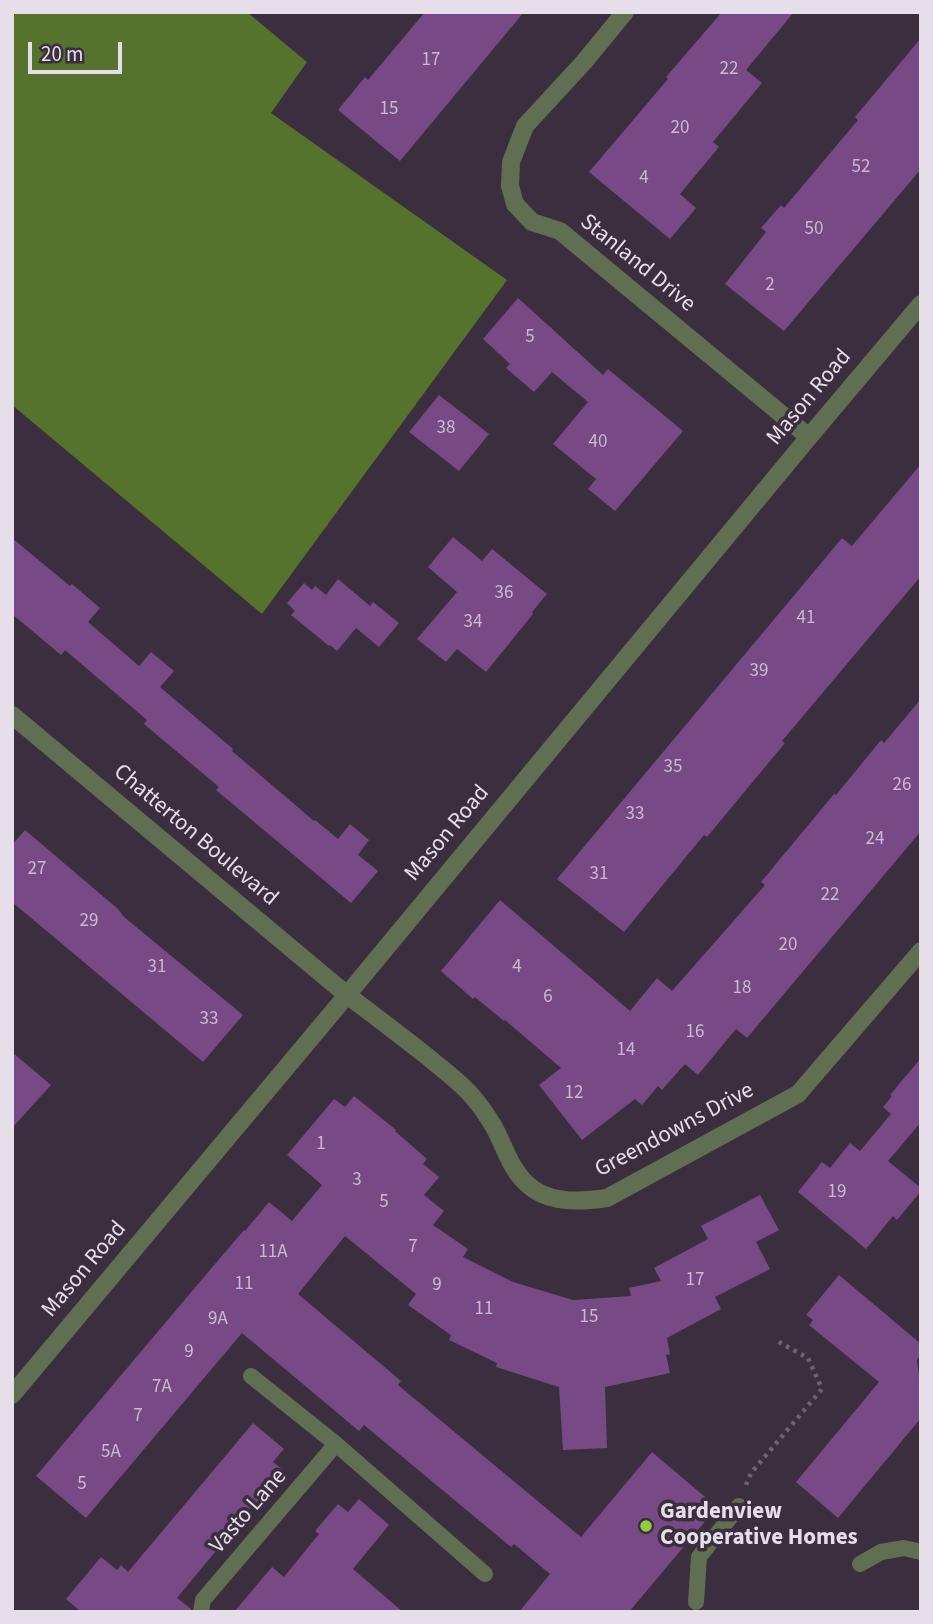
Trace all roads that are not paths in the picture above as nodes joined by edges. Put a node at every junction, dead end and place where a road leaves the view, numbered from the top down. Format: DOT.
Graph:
graph roads {
  1 [pos="625,12"];
  2 [pos="921,304"];
  3 [pos="808,437"];
  4 [pos="12,715"];
  5 [pos="921,951"];
  6 [pos="347,995"];
  7 [pos="251,1376"];
  8 [pos="12,1395"];
  9 [pos="337,1444"];
  10 [pos="739,1506"];
  11 [pos="921,1552"];
  12 [pos="860,1564"];
  13 [pos="485,1574"];
  14 [pos="696,1602"];
  15 [pos="201,1612"];
  1 -- 3 [label="street, Stanland Drive"];
  2 -- 3 [label="street, Mason Road"];
  3 -- 6 [label="street, Mason Road"];
  4 -- 6 [label="street, Chatterton Boulevard"];
  5 -- 6 [label="street, Greendowns Drive"];
  6 -- 8 [label="street, Mason Road"];
  7 -- 9 [label="lane"];
  9 -- 13 [label="lane"];
  9 -- 15 [label="lane, Vasto Lane"];
  10 -- 14 [label="lane"];
  11 -- 12 [label="lane"];
}
